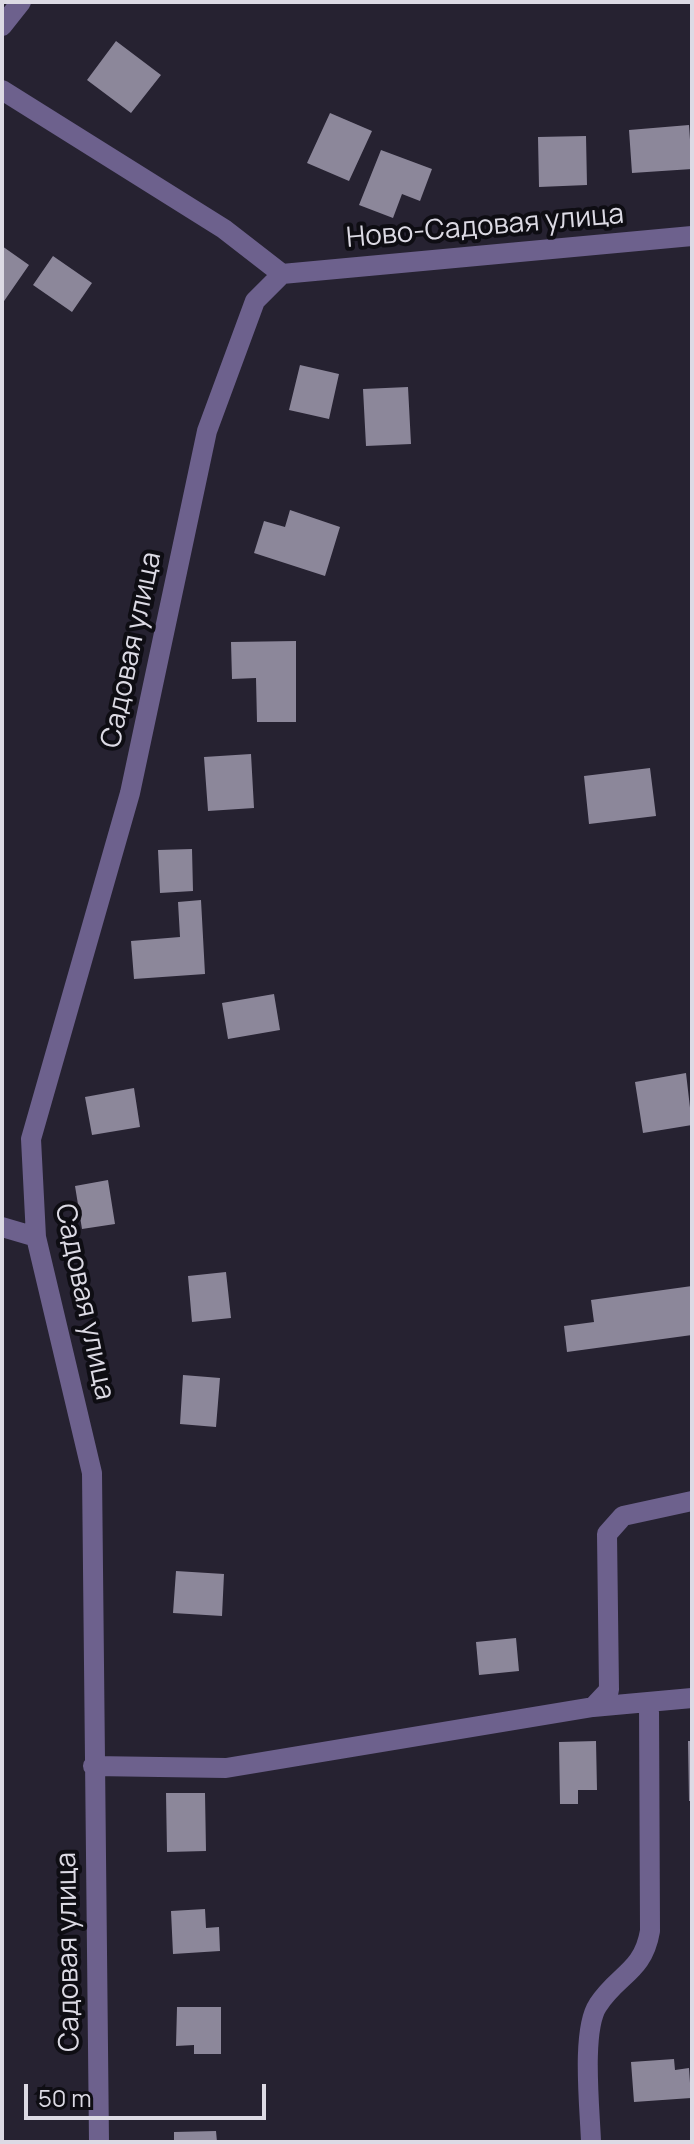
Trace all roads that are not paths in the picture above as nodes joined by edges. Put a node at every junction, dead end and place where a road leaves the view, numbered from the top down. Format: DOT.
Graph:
graph roads {
  1 [pos="21,2"];
  2 [pos="2,26"];
  3 [pos="2,90"];
  4 [pos="692,236"];
  5 [pos="282,274"];
  6 [pos="2,1227"];
  7 [pos="36,1237"];
  8 [pos="692,1501"];
  9 [pos="692,1698"];
  10 [pos="649,1702"];
  11 [pos="593,1707"];
  12 [pos="93,1766"];
  13 [pos="99,2142"];
  14 [pos="591,2142"];
  1 -- 2 [label="street"];
  3 -- 5 [label="street"];
  4 -- 5 [label="street, Ново-Садовая улица"];
  5 -- 7 [label="street, Садовая улица"];
  6 -- 7 [label="street"];
  7 -- 12 [label="street, Садовая улица"];
  8 -- 11 [label="street"];
  9 -- 10 [label="street"];
  10 -- 11 [label="street"];
  10 -- 14 [label="street"];
  11 -- 12 [label="street"];
  12 -- 13 [label="street, Садовая улица"];
}
